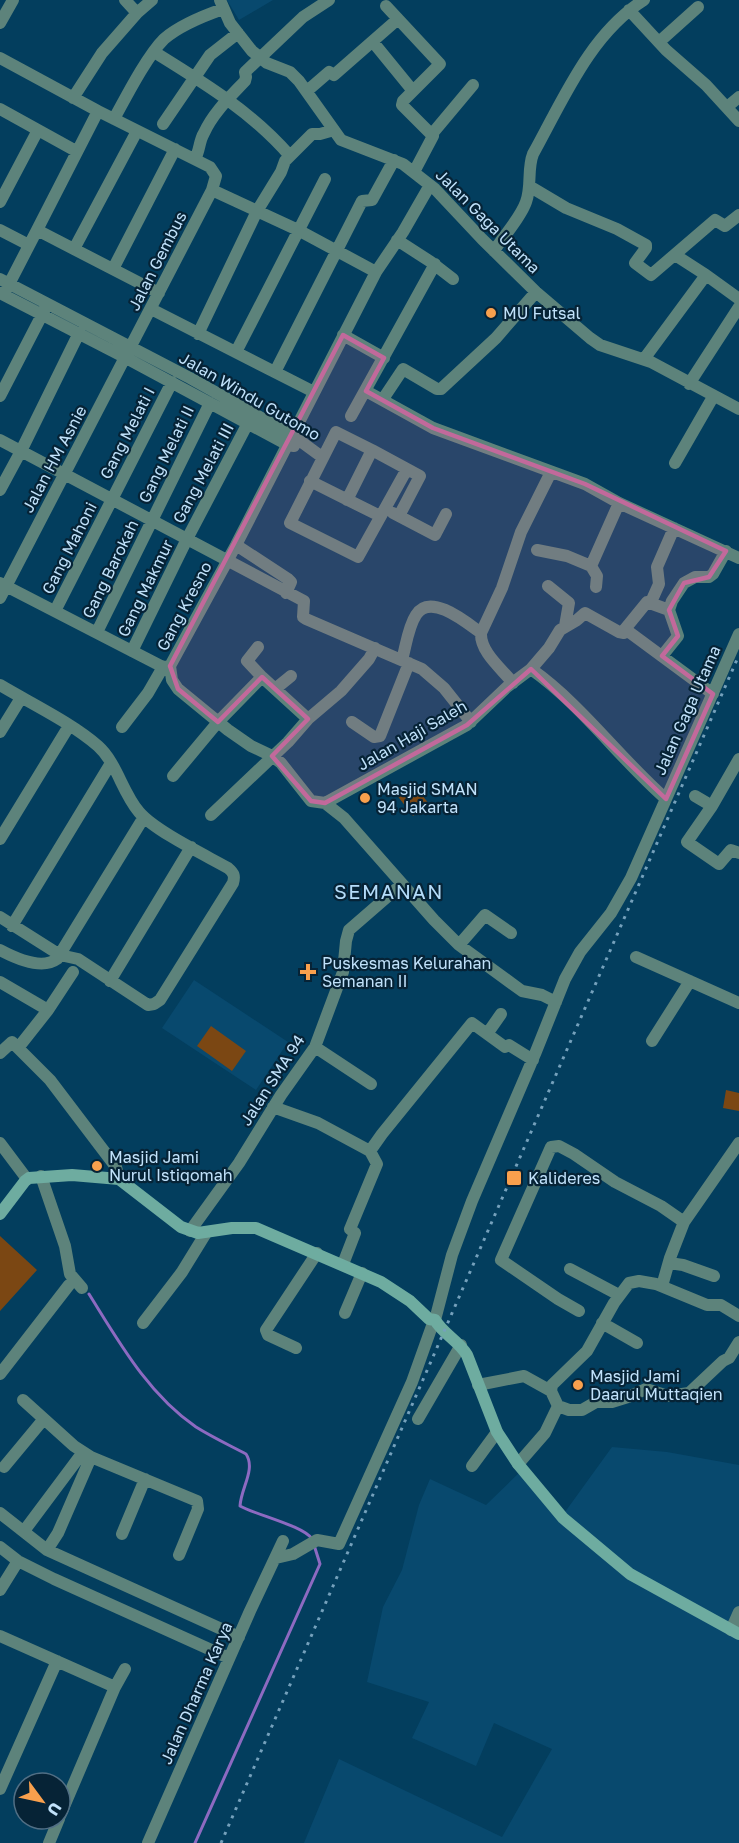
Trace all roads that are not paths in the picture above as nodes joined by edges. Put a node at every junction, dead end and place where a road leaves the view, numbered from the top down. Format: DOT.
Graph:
graph roads {
  1 [pos="13,0"];
  2 [pos="125,0"];
  3 [pos="152,0"];
  4 [pos="329,0"];
  5 [pos="221,4"];
  6 [pos="634,4"];
  7 [pos="386,6"];
  8 [pos="698,7"];
  9 [pos="136,12"];
  10 [pos="398,19"];
  11 [pos="0,23"];
  12 [pos="238,33"];
  13 [pos="373,42"];
  14 [pos="659,42"];
  15 [pos="154,52"];
  16 [pos="0,58"];
  17 [pos="260,58"];
  18 [pos="194,76"];
  19 [pos="473,86"];
  20 [pos="307,91"];
  21 [pos="413,91"];
  22 [pos="739,97"];
  23 [pos="73,98"];
  24 [pos="228,100"];
  25 [pos="727,107"];
  26 [pos="1,111"];
  27 [pos="99,111"];
  28 [pos="114,119"];
  29 [pos="739,121"];
  30 [pos="163,124"];
  31 [pos="38,130"];
  32 [pos="136,130"];
  33 [pos="334,130"];
  34 [pos="432,134"];
  35 [pos="175,149"];
  36 [pos="76,151"];
  37 [pos="290,156"];
  38 [pos="195,159"];
  39 [pos="394,160"];
  40 [pos="414,172"];
  41 [pos="325,179"];
  42 [pos="429,185"];
  43 [pos="529,186"];
  44 [pos="212,190"];
  45 [pos="0,202"];
  46 [pos="257,212"];
  47 [pos="739,215"];
  48 [pos="0,230"];
  49 [pos="37,230"];
  50 [pos="298,230"];
  51 [pos="397,240"];
  52 [pos="29,245"];
  53 [pos="74,249"];
  54 [pos="338,250"];
  55 [pos="494,250"];
  56 [pos="675,255"];
  57 [pos="435,264"];
  58 [pos="113,269"];
  59 [pos="376,272"];
  60 [pos="706,275"];
  61 [pos="453,279"];
  62 [pos="3,290"];
  63 [pos="536,292"];
  64 [pos="159,293"];
  65 [pos="739,299"];
  66 [pos="739,307"];
  67 [pos="45,309"];
  68 [pos="151,309"];
  69 [pos="79,333"];
  70 [pos="198,334"];
  71 [pos="343,335"];
  72 [pos="129,352"];
  73 [pos="236,352"];
  74 [pos="384,358"];
  75 [pos="644,359"];
  76 [pos="275,372"];
  77 [pos="172,382"];
  78 [pos="187,384"];
  79 [pos="689,384"];
  80 [pos="366,391"];
  81 [pos="314,392"];
  82 [pos="0,396"];
  83 [pos="713,397"];
  84 [pos="383,399"];
  85 [pos="210,403"];
  86 [pos="739,410"];
  87 [pos="351,416"];
  88 [pos="248,423"];
  89 [pos="0,440"];
  90 [pos="290,440"];
  91 [pos="372,450"];
  92 [pos="21,451"];
  93 [pos="322,457"];
  94 [pos="675,463"];
  95 [pos="407,469"];
  96 [pos="551,472"];
  97 [pos="64,474"];
  98 [pos="310,482"];
  99 [pos="0,490"];
  100 [pos="112,499"];
  101 [pos="347,500"];
  102 [pos="620,503"];
  103 [pos="382,512"];
  104 [pos="446,514"];
  105 [pos="399,516"];
  106 [pos="152,520"];
  107 [pos="675,528"];
  108 [pos="187,539"];
  109 [pos="236,546"];
  110 [pos="537,550"];
  111 [pos="726,551"];
  112 [pos="739,558"];
  113 [pos="227,560"];
  114 [pos="591,566"];
  115 [pos="548,586"];
  116 [pos="596,587"];
  117 [pos="2,589"];
  118 [pos="286,593"];
  119 [pos="651,602"];
  120 [pos="669,610"];
  121 [pos="55,611"];
  122 [pos="565,626"];
  123 [pos="625,629"];
  124 [pos="97,633"];
  125 [pos="481,633"];
  126 [pos="739,634"];
  127 [pos="258,647"];
  128 [pos="375,648"];
  129 [pos="132,651"];
  130 [pos="662,656"];
  131 [pos="405,662"];
  132 [pos="167,667"];
  133 [pos="531,669"];
  134 [pos="291,676"];
  135 [pos="262,677"];
  136 [pos="513,683"];
  137 [pos="0,686"];
  138 [pos="275,689"];
  139 [pos="713,694"];
  140 [pos="21,698"];
  141 [pos="308,719"];
  142 [pos="218,722"];
  143 [pos="352,722"];
  144 [pos="471,722"];
  145 [pos="69,726"];
  146 [pos="122,727"];
  147 [pos="0,732"];
  148 [pos="272,756"];
  149 [pos="739,759"];
  150 [pos="111,763"];
  151 [pos="173,776"];
  152 [pos="695,796"];
  153 [pos="666,799"];
  154 [pos="325,803"];
  155 [pos="712,806"];
  156 [pos="211,815"];
  157 [pos="144,817"];
  158 [pos="0,839"];
  159 [pos="191,847"];
  160 [pos="739,853"];
  161 [pos="402,884"];
  162 [pos="0,917"];
  163 [pos="12,926"];
  164 [pos="511,933"];
  165 [pos="459,945"];
  166 [pos="0,950"];
  167 [pos="60,955"];
  168 [pos="636,957"];
  169 [pos="73,972"];
  170 [pos="110,981"];
  171 [pos="690,981"];
  172 [pos="0,982"];
  173 [pos="556,1002"];
  174 [pos="739,1003"];
  175 [pos="48,1010"];
  176 [pos="501,1014"];
  177 [pos="487,1034"];
  178 [pos="652,1041"];
  179 [pos="315,1047"];
  180 [pos="18,1048"];
  181 [pos="0,1053"];
  182 [pos="533,1060"];
  183 [pos="371,1084"];
  184 [pos="273,1107"];
  185 [pos="0,1143"];
  186 [pos="739,1143"];
  187 [pos="370,1151"];
  188 [pos="40,1176"];
  189 [pos="27,1179"];
  190 [pos="119,1179"];
  191 [pos="0,1214"];
  192 [pos="684,1222"];
  193 [pos="190,1231"];
  194 [pos="206,1233"];
  195 [pos="317,1253"];
  196 [pos="669,1263"];
  197 [pos="343,1264"];
  198 [pos="570,1269"];
  199 [pos="362,1273"];
  200 [pos="714,1276"];
  201 [pos="69,1285"];
  202 [pos="662,1286"];
  203 [pos="82,1288"];
  204 [pos="619,1295"];
  205 [pos="579,1311"];
  206 [pos="345,1313"];
  207 [pos="739,1316"];
  208 [pos="143,1323"];
  209 [pos="434,1323"];
  210 [pos="602,1323"];
  211 [pos="739,1342"];
  212 [pos="637,1343"];
  213 [pos="462,1345"];
  214 [pos="296,1348"];
  215 [pos="734,1357"];
  216 [pos="0,1374"];
  217 [pos="478,1385"];
  218 [pos="551,1391"];
  219 [pos="23,1400"];
  220 [pos="558,1406"];
  221 [pos="418,1419"];
  222 [pos="43,1420"];
  223 [pos="497,1432"];
  224 [pos="87,1455"];
  225 [pos="518,1464"];
  226 [pos="472,1466"];
  227 [pos="4,1467"];
  228 [pos="145,1479"];
  229 [pos="0,1513"];
  230 [pos="24,1531"];
  231 [pos="123,1534"];
  232 [pos="283,1542"];
  233 [pos="0,1547"];
  234 [pos="47,1550"];
  235 [pos="179,1556"];
  236 [pos="276,1558"];
  237 [pos="18,1561"];
  238 [pos="0,1590"];
  239 [pos="739,1612"];
  240 [pos="735,1632"];
  241 [pos="0,1637"];
  242 [pos="239,1637"];
  243 [pos="229,1658"];
  244 [pos="57,1661"];
  245 [pos="125,1669"];
  246 [pos="115,1687"];
  247 [pos="72,1788"];
  248 [pos="0,1789"];
  249 [pos="148,1843"];
  1 -- 11 [label="street"];
  2 -- 9 [label="street"];
  3 -- 9 [label="street"];
  4 -- 17 [label="street"];
  5 -- 12 [label="street, Jalan Gaga Utama"];
  5 -- 15 [label="street"];
  6 -- 14 [label="street"];
  6 -- 43 [label="street"];
  7 -- 10 [label="street"];
  8 -- 14 [label="street"];
  9 -- 23 [label="street"];
  10 -- 13 [label="street"];
  10 -- 21 [label="street"];
  12 -- 17 [label="street, Jalan Gaga Utama"];
  12 -- 18 [label="street"];
  13 -- 20 [label="street"];
  13 -- 21 [label="street"];
  14 -- 25 [label="street"];
  15 -- 18 [label="street"];
  15 -- 28 [label="street"];
  16 -- 23 [label="street"];
  17 -- 20 [label="street, Jalan Gaga Utama"];
  17 -- 24 [label="street"];
  18 -- 24 [label="street"];
  18 -- 30 [label="street"];
  19 -- 34 [label="street"];
  20 -- 33 [label="street, Jalan Gaga Utama"];
  21 -- 34 [label="street"];
  22 -- 25 [label="street"];
  23 -- 27 [label="street"];
  24 -- 37 [label="street"];
  24 -- 38 [label="street"];
  25 -- 29 [label="street"];
  26 -- 31 [label="street"];
  27 -- 28 [label="street"];
  27 -- 36 [label="street"];
  28 -- 32 [label="street"];
  31 -- 36 [label="street"];
  31 -- 45 [label="street"];
  32 -- 35 [label="street"];
  32 -- 53 [label="street"];
  33 -- 37 [label="street"];
  33 -- 39 [label="street, Jalan Gaga Utama"];
  34 -- 40 [label="street"];
  35 -- 38 [label="street"];
  35 -- 58 [label="street"];
  36 -- 49 [label="street"];
  37 -- 46 [label="street"];
  38 -- 44 [label="street"];
  39 -- 40 [label="street, Jalan Gaga Utama"];
  39 -- 54 [label="street"];
  40 -- 42 [label="street, Jalan Gaga Utama"];
  41 -- 50 [label="street"];
  42 -- 51 [label="street, Gang Kresno"];
  42 -- 55 [label="street, Jalan Gaga Utama"];
  43 -- 55 [label="street"];
  43 -- 56 [label="street"];
  44 -- 46 [label="street"];
  44 -- 64 [label="street, Jalan Gembus"];
  46 -- 50 [label="street"];
  46 -- 70 [label="street"];
  47 -- 56 [label="street"];
  48 -- 52 [label="street"];
  49 -- 52 [label="street"];
  49 -- 53 [label="street"];
  50 -- 54 [label="street"];
  50 -- 73 [label="street"];
  51 -- 57 [label="street"];
  51 -- 59 [label="street, Gang Kresno"];
  52 -- 62 [label="street"];
  53 -- 58 [label="street"];
  54 -- 59 [label="street"];
  54 -- 76 [label="street"];
  55 -- 63 [label="street, Jalan Gaga Utama"];
  56 -- 60 [label="street"];
  57 -- 61 [label="street"];
  57 -- 74 [label="street"];
  58 -- 64 [label="street"];
  59 -- 71 [label="street, Gang Kresno"];
  60 -- 65 [label="street"];
  60 -- 75 [label="street"];
  62 -- 67 [label="street, Jalan Windu Gutomo"];
  63 -- 75 [label="street, Jalan Gaga Utama"];
  63 -- 84 [label="street"];
  64 -- 68 [label="street, Jalan Gembus"];
  66 -- 79 [label="street"];
  67 -- 69 [label="street, Jalan Windu Gutomo"];
  67 -- 72 [label="street, Jalan Windu Gutomo"];
  67 -- 82 [label="street"];
  68 -- 70 [label="street"];
  68 -- 72 [label="street, Jalan Gembus"];
  69 -- 72 [label="street, Jalan Windu Gutomo"];
  69 -- 92 [label="street"];
  70 -- 73 [label="street"];
  71 -- 74 [label="street"];
  71 -- 81 [label="street, Gang Kresno"];
  72 -- 77 [label="street, Jalan Windu Gutomo"];
  72 -- 78 [label="street, Jalan Windu Gutomo"];
  72 -- 97 [label="street, Jalan HM Asnie"];
  73 -- 76 [label="street"];
  74 -- 80 [label="street"];
  75 -- 79 [label="street, Jalan Gaga Utama"];
  76 -- 81 [label="street"];
  77 -- 78 [label="street, Jalan Windu Gutomo"];
  77 -- 100 [label="street, Gang Melati I"];
  78 -- 85 [label="street, Jalan Windu Gutomo"];
  78 -- 90 [label="street, Jalan Windu Gutomo"];
  79 -- 83 [label="street, Jalan Gaga Utama"];
  80 -- 84 [label="street"];
  80 -- 87 [label="street"];
  81 -- 90 [label="street, Gang Kresno"];
  83 -- 86 [label="street, Jalan Gaga Utama"];
  83 -- 94 [label="street"];
  84 -- 96 [label="street"];
  85 -- 88 [label="street, Jalan Windu Gutomo"];
  85 -- 106 [label="street, Gang Melati II"];
  88 -- 90 [label="street, Jalan Windu Gutomo"];
  88 -- 108 [label="street, Gang Melati III"];
  89 -- 92 [label="street"];
  90 -- 93 [label="street, Jalan Windu Gutomo"];
  90 -- 109 [label="street, Gang Kresno"];
  91 -- 93 [label="street"];
  91 -- 95 [label="street"];
  91 -- 101 [label="street"];
  92 -- 97 [label="street"];
  92 -- 99 [label="street"];
  93 -- 98 [label="street"];
  95 -- 103 [label="street"];
  95 -- 105 [label="street"];
  96 -- 102 [label="street"];
  96 -- 125 [label="street"];
  97 -- 100 [label="street"];
  97 -- 117 [label="street, Jalan HM Asnie"];
  98 -- 101 [label="street"];
  98 -- 103 [label="street"];
  100 -- 106 [label="street"];
  100 -- 121 [label="street, Gang Mahoni"];
  101 -- 103 [label="street"];
  102 -- 107 [label="street"];
  102 -- 114 [label="street"];
  103 -- 105 [label="street"];
  104 -- 105 [label="street"];
  106 -- 108 [label="street"];
  106 -- 124 [label="street, Gang Barokah"];
  107 -- 111 [label="street"];
  107 -- 119 [label="street"];
  108 -- 113 [label="street"];
  108 -- 129 [label="street, Gang Makmur"];
  109 -- 113 [label="street, Gang Kresno"];
  109 -- 118 [label="street"];
  110 -- 114 [label="street"];
  111 -- 112 [label="street"];
  111 -- 120 [label="street"];
  113 -- 118 [label="street"];
  113 -- 132 [label="street, Gang Kresno"];
  114 -- 116 [label="street"];
  115 -- 122 [label="street"];
  117 -- 121 [label="street"];
  118 -- 128 [label="street"];
  119 -- 120 [label="street"];
  119 -- 123 [label="street"];
  120 -- 130 [label="street"];
  121 -- 124 [label="street"];
  122 -- 123 [label="street"];
  122 -- 133 [label="street, Jalan Haji Saleh"];
  123 -- 130 [label="street"];
  124 -- 129 [label="street"];
  125 -- 131 [label="street"];
  125 -- 136 [label="street"];
  126 -- 139 [label="street, Jalan Gaga Utama"];
  127 -- 135 [label="street"];
  128 -- 131 [label="street"];
  128 -- 141 [label="street"];
  129 -- 132 [label="street"];
  130 -- 139 [label="street"];
  131 -- 143 [label="street"];
  131 -- 144 [label="street"];
  132 -- 142 [label="street"];
  132 -- 146 [label="street, Gang Kresno"];
  133 -- 136 [label="street, Jalan Haji Saleh"];
  133 -- 153 [label="street"];
  134 -- 138 [label="street"];
  135 -- 138 [label="street"];
  135 -- 142 [label="street"];
  136 -- 144 [label="street, Jalan Haji Saleh"];
  137 -- 140 [label="street"];
  138 -- 141 [label="street"];
  139 -- 153 [label="street, Jalan Gaga Utama"];
  140 -- 145 [label="street"];
  140 -- 147 [label="street"];
  141 -- 148 [label="street"];
  142 -- 148 [label="street"];
  142 -- 151 [label="street"];
  144 -- 154 [label="street, Jalan Haji Saleh"];
  145 -- 150 [label="street"];
  145 -- 158 [label="street"];
  148 -- 154 [label="street"];
  148 -- 156 [label="street"];
  149 -- 155 [label="street"];
  150 -- 157 [label="street"];
  150 -- 163 [label="street"];
  152 -- 155 [label="street"];
  153 -- 173 [label="street, Jalan Gaga Utama"];
  154 -- 161 [label="street"];
  155 -- 160 [label="street"];
  157 -- 159 [label="street"];
  157 -- 167 [label="street"];
  159 -- 170 [label="street"];
  159 -- 170 [label="street"];
  161 -- 165 [label="street"];
  161 -- 179 [label="street, Jalan SMA 94"];
  162 -- 163 [label="street"];
  163 -- 167 [label="street"];
  164 -- 165 [label="street"];
  165 -- 173 [label="street"];
  166 -- 167 [label="street"];
  167 -- 170 [label="street"];
  168 -- 171 [label="street"];
  169 -- 175 [label="street"];
  171 -- 174 [label="street"];
  171 -- 178 [label="street"];
  172 -- 175 [label="street"];
  173 -- 182 [label="street, Jalan Gaga Utama"];
  175 -- 180 [label="street"];
  176 -- 177 [label="street"];
  177 -- 182 [label="street"];
  177 -- 187 [label="street"];
  179 -- 183 [label="street"];
  179 -- 184 [label="street, Jalan SMA 94"];
  180 -- 181 [label="street"];
  180 -- 190 [label="street"];
  182 -- 209 [label="street, Jalan Gaga Utama"];
  184 -- 187 [label="street"];
  184 -- 193 [label="street, Jalan SMA 94"];
  185 -- 189 [label="street"];
  186 -- 192 [label="street"];
  187 -- 197 [label="street"];
  188 -- 189 [label="street"];
  188 -- 190 [label="street"];
  188 -- 203 [label="street"];
  189 -- 191 [label="street"];
  190 -- 193 [label="street"];
  192 -- 196 [label="street"];
  192 -- 205 [label="street"];
  193 -- 194 [label="street"];
  194 -- 195 [label="street"];
  194 -- 208 [label="street"];
  195 -- 197 [label="street"];
  195 -- 214 [label="street"];
  196 -- 200 [label="street"];
  196 -- 202 [label="street"];
  197 -- 199 [label="street"];
  198 -- 204 [label="street"];
  199 -- 206 [label="street"];
  199 -- 209 [label="street"];
  201 -- 216 [label="street"];
  202 -- 204 [label="street"];
  202 -- 207 [label="street"];
  204 -- 210 [label="street"];
  209 -- 213 [label="street"];
  209 -- 236 [label="street, Jalan Gaga Utama"];
  210 -- 212 [label="street"];
  210 -- 218 [label="street"];
  211 -- 215 [label="street"];
  213 -- 217 [label="street"];
  213 -- 221 [label="street"];
  215 -- 220 [label="street"];
  217 -- 218 [label="street"];
  217 -- 223 [label="street"];
  218 -- 220 [label="street"];
  219 -- 222 [label="street"];
  220 -- 225 [label="street"];
  222 -- 224 [label="street"];
  222 -- 227 [label="street"];
  223 -- 225 [label="street"];
  223 -- 226 [label="street"];
  224 -- 228 [label="street"];
  224 -- 230 [label="street"];
  224 -- 234 [label="street"];
  225 -- 240 [label="street"];
  228 -- 231 [label="street"];
  228 -- 235 [label="street"];
  229 -- 230 [label="street"];
  230 -- 234 [label="street"];
  232 -- 236 [label="street, Jalan Dharma Karya"];
  233 -- 237 [label="street"];
  234 -- 242 [label="street"];
  236 -- 242 [label="street, Jalan Dharma Karya"];
  237 -- 238 [label="street"];
  237 -- 243 [label="street"];
  239 -- 240 [label="street"];
  241 -- 244 [label="street"];
  242 -- 243 [label="street, Jalan Dharma Karya"];
  243 -- 249 [label="street, Jalan Dharma Karya"];
  244 -- 246 [label="street"];
  244 -- 248 [label="street"];
  245 -- 246 [label="street"];
  246 -- 247 [label="street"];
}
